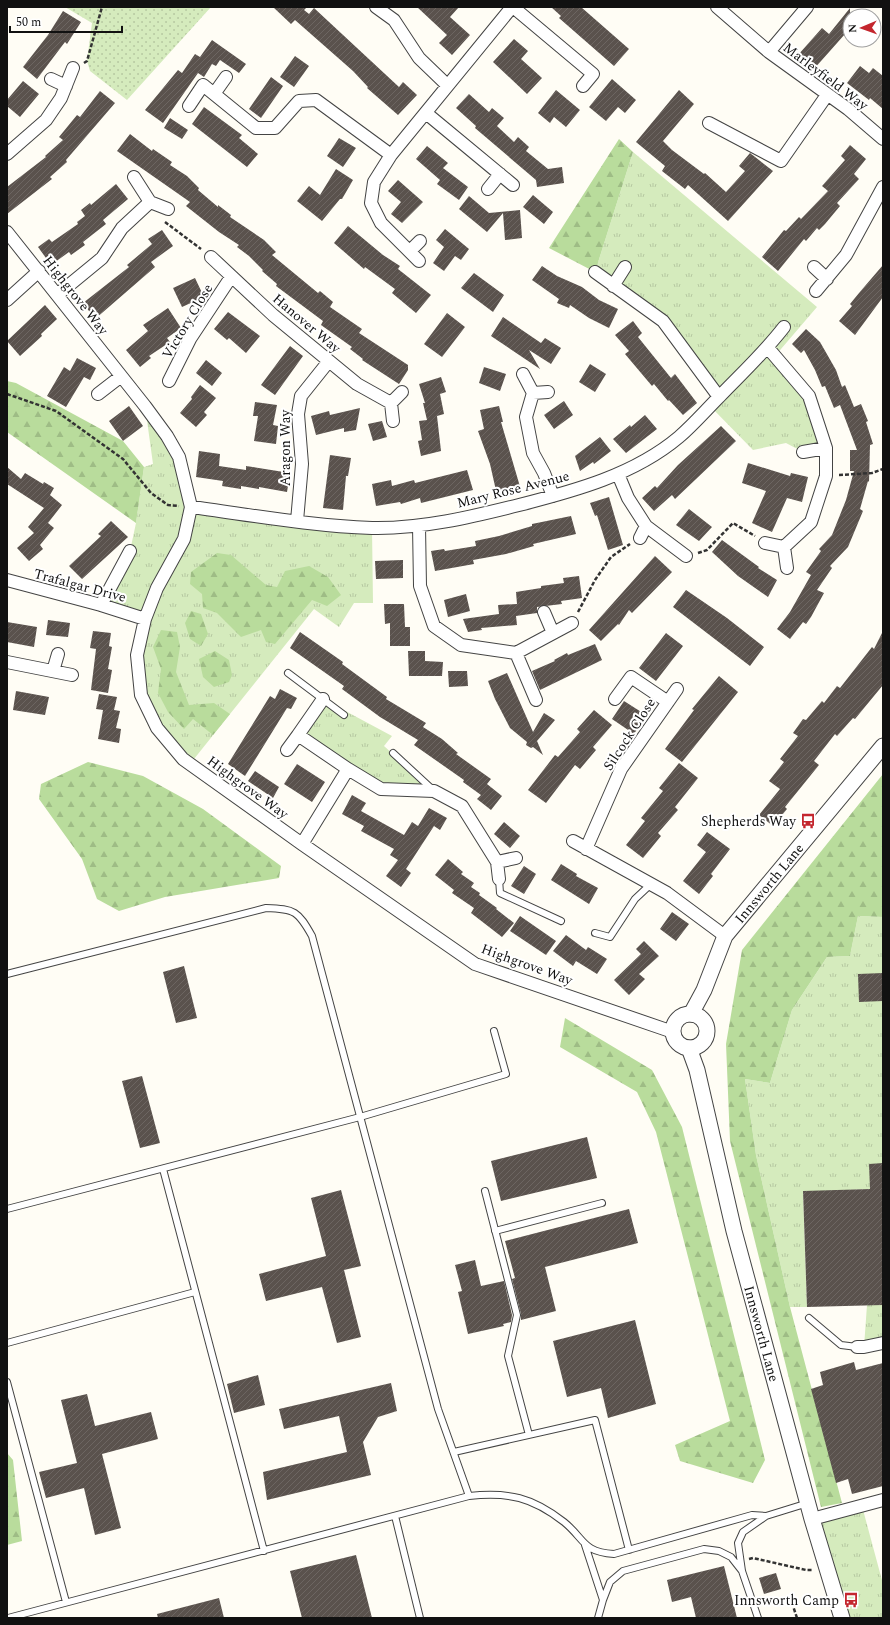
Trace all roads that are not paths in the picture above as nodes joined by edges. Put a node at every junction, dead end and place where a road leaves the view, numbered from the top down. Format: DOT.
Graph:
graph roads {
  1 [pos="376,7"];
  2 [pos="513,7"];
  3 [pos="717,7"];
  4 [pos="807,7"];
  5 [pos="769,52"];
  6 [pos="73,68"];
  7 [pos="226,77"];
  8 [pos="51,79"];
  9 [pos="447,85"];
  10 [pos="66,86"];
  11 [pos="583,86"];
  12 [pos="214,94"];
  13 [pos="827,95"];
  14 [pos="189,106"];
  15 [pos="426,113"];
  16 [pos="709,123"];
  17 [pos="883,139"];
  18 [pos="7,154"];
  19 [pos="391,155"];
  20 [pos="500,174"];
  21 [pos="134,177"];
  22 [pos="513,185"];
  23 [pos="883,188"];
  24 [pos="488,189"];
  25 [pos="150,202"];
  26 [pos="168,209"];
  27 [pos="7,232"];
  28 [pos="420,241"];
  29 [pos="410,251"];
  30 [pos="211,257"];
  31 [pos="420,261"];
  32 [pos="626,267"];
  33 [pos="814,267"];
  34 [pos="39,271"];
  35 [pos="595,272"];
  36 [pos="231,277"];
  37 [pos="827,279"];
  38 [pos="613,286"];
  39 [pos="816,291"];
  40 [pos="57,294"];
  41 [pos="7,300"];
  42 [pos="784,327"];
  43 [pos="768,348"];
  44 [pos="329,361"];
  45 [pos="523,374"];
  46 [pos="120,377"];
  47 [pos="169,381"];
  48 [pos="402,392"];
  49 [pos="548,392"];
  50 [pos="534,393"];
  51 [pos="98,394"];
  52 [pos="719,397"];
  53 [pos="390,403"];
  54 [pos="393,421"];
  55 [pos="826,448"];
  56 [pos="803,452"];
  57 [pos="618,474"];
  58 [pos="552,496"];
  59 [pos="191,507"];
  60 [pos="297,521"];
  61 [pos="419,526"];
  62 [pos="646,526"];
  63 [pos="640,538"];
  64 [pos="765,543"];
  65 [pos="784,547"];
  66 [pos="130,551"];
  67 [pos="686,556"];
  68 [pos="787,568"];
  69 [pos="7,580"];
  70 [pos="101,605"];
  71 [pos="544,612"];
  72 [pos="146,619"];
  73 [pos="572,623"];
  74 [pos="553,633"];
  75 [pos="516,653"];
  76 [pos="58,654"];
  77 [pos="7,662"];
  78 [pos="53,671"];
  79 [pos="288,673"];
  80 [pos="72,675"];
  81 [pos="677,689"];
  82 [pos="323,699"];
  83 [pos="615,699"];
  84 [pos="536,700"];
  85 [pos="668,702"];
  86 [pos="344,715"];
  87 [pos="298,735"];
  88 [pos="883,746"];
  89 [pos="287,750"];
  90 [pos="393,752"];
  91 [pos="348,769"];
  92 [pos="434,791"];
  93 [pos="572,841"];
  94 [pos="302,844"];
  95 [pos="586,849"];
  96 [pos="516,858"];
  97 [pos="497,862"];
  98 [pos="499,879"];
  99 [pos="650,884"];
  100 [pos="561,920"];
  101 [pos="595,933"];
  102 [pos="725,936"];
  103 [pos="7,974"];
  104 [pos="691,1014"];
  105 [pos="494,1031"];
  106 [pos="673,1032"];
  107 [pos="689,1048"];
  108 [pos="360,1117"];
  109 [pos="163,1169"];
  110 [pos="485,1191"];
  111 [pos="602,1203"];
  112 [pos="7,1209"];
  113 [pos="496,1231"];
  114 [pos="195,1292"];
  115 [pos="809,1318"];
  116 [pos="7,1343"];
  117 [pos="883,1343"];
  118 [pos="857,1347"];
  119 [pos="7,1382"];
  120 [pos="528,1435"];
  121 [pos="454,1452"];
  122 [pos="469,1496"];
  123 [pos="883,1500"];
  124 [pos="808,1503"];
  125 [pos="395,1516"];
  126 [pos="766,1516"];
  127 [pos="812,1519"];
  128 [pos="585,1545"];
  129 [pos="629,1550"];
  130 [pos="264,1551"];
  131 [pos="742,1571"];
  132 [pos="603,1600"];
  133 [pos="66,1602"];
  134 [pos="8,1618"];
  135 [pos="420,1618"];
  136 [pos="598,1618"];
  137 [pos="758,1618"];
  138 [pos="842,1618"];
  1 -- 9 [label="street"];
  2 -- 9 [label="street"];
  2 -- 11 [label="street"];
  3 -- 5 [label="street, Marleyfield Way"];
  4 -- 5 [label="street, Marleyfield Way"];
  5 -- 13 [label="street, Marleyfield Way"];
  6 -- 10 [label="street"];
  7 -- 12 [label="street"];
  8 -- 10 [label="street"];
  9 -- 15 [label="street"];
  10 -- 18 [label="street"];
  12 -- 14 [label="street"];
  12 -- 19 [label="street"];
  13 -- 16 [label="street"];
  13 -- 17 [label="street, Marleyfield Way"];
  15 -- 19 [label="street"];
  15 -- 20 [label="street"];
  19 -- 29 [label="street"];
  20 -- 22 [label="street"];
  20 -- 24 [label="street"];
  21 -- 25 [label="street"];
  23 -- 37 [label="street"];
  25 -- 26 [label="street"];
  25 -- 40 [label="street"];
  27 -- 34 [label="street, Highgrove Way"];
  28 -- 29 [label="street"];
  29 -- 31 [label="street"];
  30 -- 36 [label="street, Hanover Way"];
  32 -- 38 [label="street"];
  33 -- 37 [label="street"];
  34 -- 40 [label="street, Highgrove Way"];
  34 -- 41 [label="street"];
  35 -- 38 [label="street"];
  36 -- 44 [label="street, Hanover Way"];
  36 -- 47 [label="street, Victory Close"];
  37 -- 39 [label="street"];
  38 -- 52 [label="street"];
  40 -- 46 [label="street, Highgrove Way"];
  42 -- 43 [label="street, Mary Rose Avenue"];
  43 -- 52 [label="street, Mary Rose Avenue"];
  43 -- 55 [label="street"];
  44 -- 53 [label="street, Hanover Way"];
  44 -- 60 [label="street, Aragon Way"];
  45 -- 50 [label="street"];
  46 -- 51 [label="street"];
  46 -- 59 [label="street, Highgrove Way"];
  48 -- 53 [label="street"];
  49 -- 50 [label="street"];
  50 -- 58 [label="street"];
  52 -- 57 [label="street, Mary Rose Avenue"];
  53 -- 54 [label="street"];
  55 -- 56 [label="street"];
  55 -- 65 [label="street"];
  57 -- 58 [label="street, Mary Rose Avenue"];
  57 -- 62 [label="street"];
  58 -- 61 [label="street, Mary Rose Avenue"];
  59 -- 60 [label="street, Mary Rose Avenue"];
  59 -- 72 [label="street, Highgrove Way"];
  60 -- 61 [label="street, Mary Rose Avenue"];
  61 -- 75 [label="street"];
  62 -- 63 [label="street"];
  62 -- 67 [label="street"];
  64 -- 65 [label="street"];
  65 -- 68 [label="street"];
  66 -- 70 [label="street"];
  69 -- 70 [label="street, Trafalgar Drive"];
  70 -- 72 [label="street, Trafalgar Drive"];
  71 -- 74 [label="street"];
  72 -- 94 [label="street, Highgrove Way"];
  73 -- 74 [label="street"];
  74 -- 75 [label="street"];
  75 -- 84 [label="street"];
  76 -- 78 [label="street"];
  77 -- 78 [label="street"];
  78 -- 80 [label="street"];
  79 -- 82 [label="lane"];
  81 -- 85 [label="street, Silcock Close"];
  82 -- 86 [label="lane"];
  82 -- 87 [label="street"];
  83 -- 85 [label="street, Silcock Close"];
  85 -- 95 [label="street, Silcock Close"];
  87 -- 89 [label="street"];
  87 -- 91 [label="street"];
  88 -- 102 [label="street, Innsworth Lane"];
  90 -- 92 [label="lane"];
  91 -- 92 [label="street"];
  91 -- 94 [label="street"];
  92 -- 97 [label="street"];
  93 -- 95 [label="street"];
  94 -- 106 [label="street, Highgrove Way"];
  95 -- 99 [label="street"];
  96 -- 97 [label="street"];
  97 -- 98 [label="street"];
  98 -- 100 [label="lane"];
  99 -- 101 [label="lane"];
  99 -- 102 [label="street"];
  102 -- 104 [label="street, Innsworth Lane"];
  103 -- 108 [label="lane"];
  104 -- 106 [label="street"];
  104 -- 107 [label="street"];
  105 -- 108 [label="lane"];
  106 -- 107 [label="street"];
  107 -- 124 [label="street, Innsworth Lane"];
  108 -- 109 [label="lane"];
  108 -- 121 [label="lane"];
  109 -- 112 [label="lane"];
  109 -- 114 [label="lane"];
  110 -- 113 [label="lane"];
  111 -- 113 [label="lane"];
  113 -- 120 [label="lane"];
  114 -- 116 [label="lane"];
  114 -- 130 [label="lane"];
  115 -- 118 [label="lane"];
  117 -- 118 [label="street"];
  119 -- 133 [label="lane"];
  120 -- 121 [label="lane"];
  120 -- 129 [label="lane"];
  121 -- 122 [label="lane"];
  122 -- 125 [label="lane"];
  122 -- 128 [label="lane"];
  123 -- 127 [label="street"];
  124 -- 126 [label="lane"];
  124 -- 127 [label="street, Innsworth Lane"];
  125 -- 130 [label="lane"];
  125 -- 135 [label="lane"];
  126 -- 129 [label="lane"];
  126 -- 131 [label="lane"];
  127 -- 138 [label="street, Innsworth Lane"];
  128 -- 129 [label="lane"];
  128 -- 132 [label="lane"];
  130 -- 133 [label="lane"];
  131 -- 132 [label="lane"];
  131 -- 137 [label="lane"];
  132 -- 136 [label="lane"];
  133 -- 134 [label="lane"];
}
